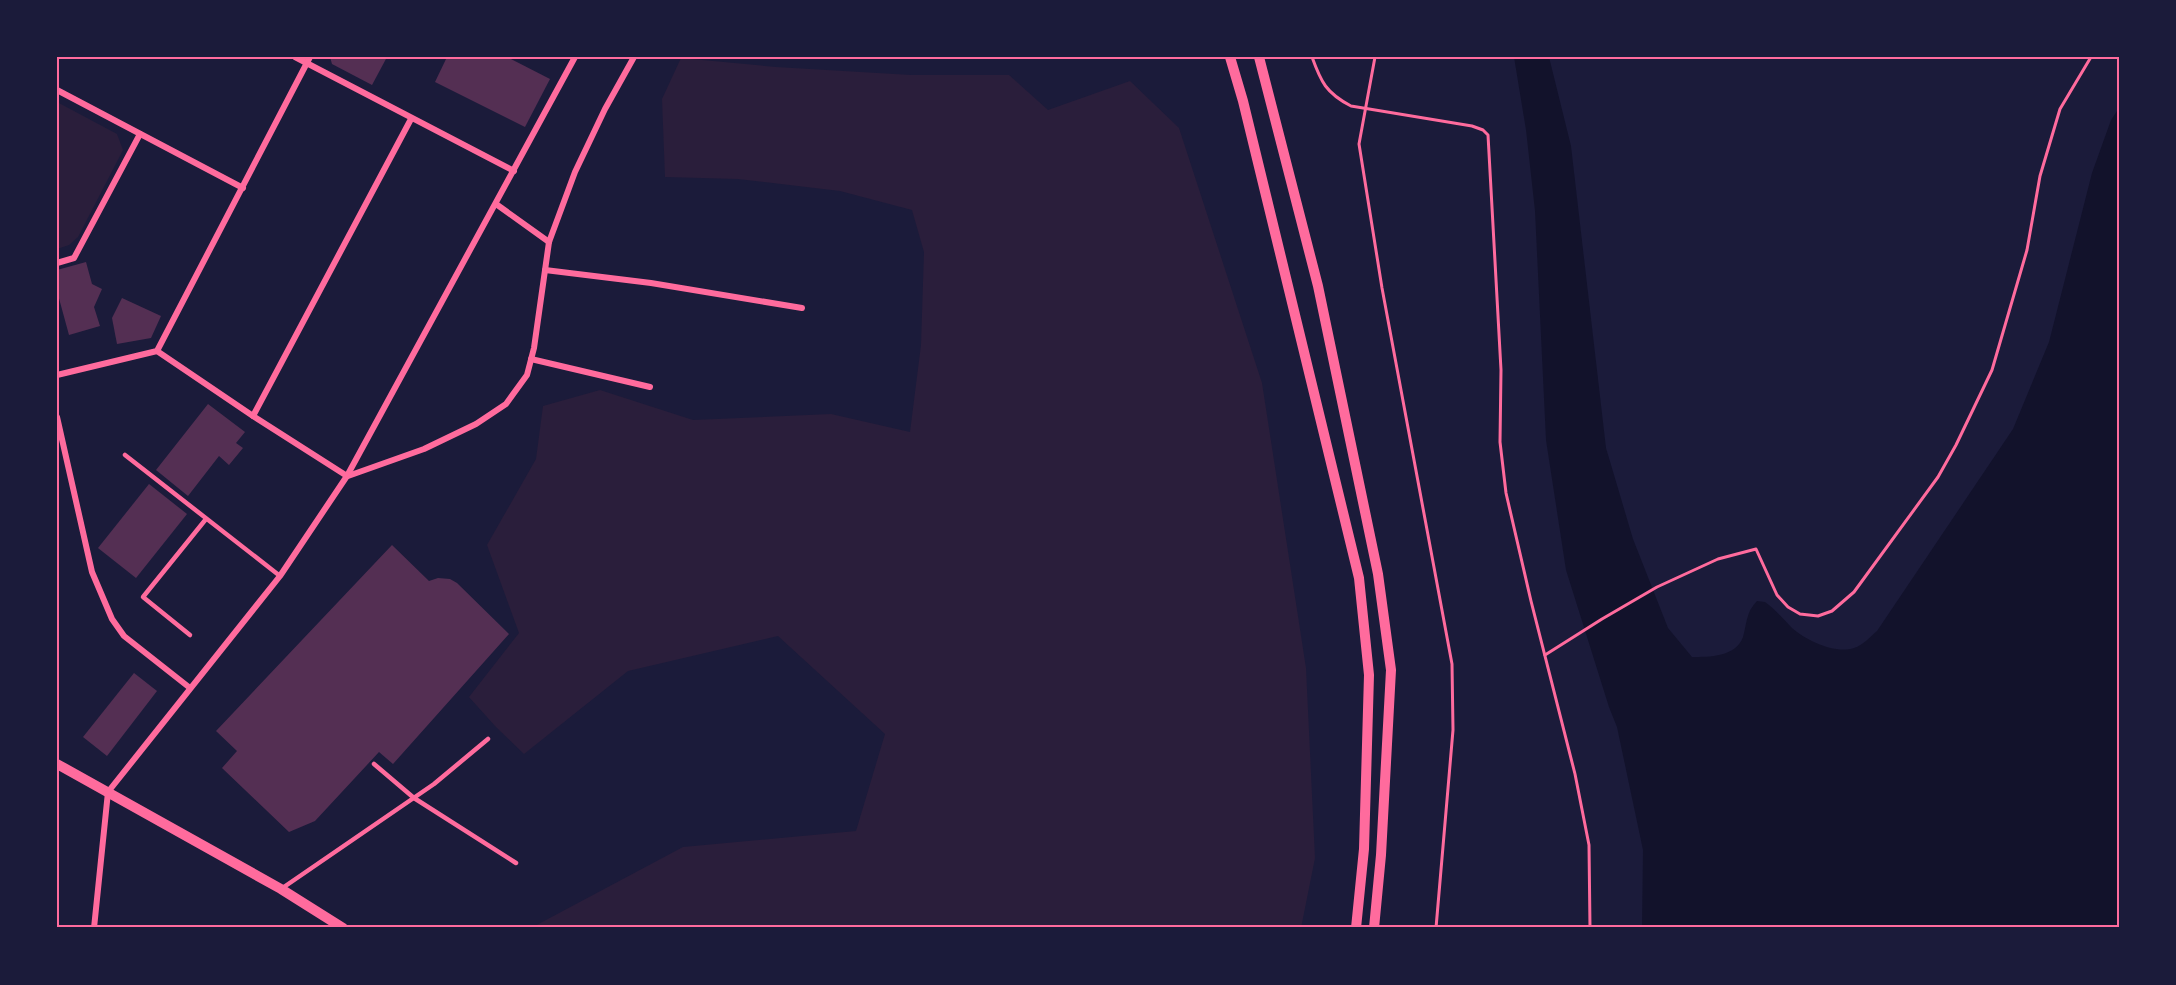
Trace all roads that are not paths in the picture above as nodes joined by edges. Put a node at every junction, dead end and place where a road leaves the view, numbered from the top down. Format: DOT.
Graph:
graph roads {
  1 [pos="295,57"];
  2 [pos="575,57"];
  3 [pos="634,57"];
  4 [pos="1230,57"];
  5 [pos="1259,57"];
  6 [pos="309,60"];
  7 [pos="57,90"];
  8 [pos="411,119"];
  9 [pos="140,134"];
  10 [pos="514,171"];
  11 [pos="243,188"];
  12 [pos="496,204"];
  13 [pos="549,242"];
  14 [pos="57,263"];
  15 [pos="545,270"];
  16 [pos="802,308"];
  17 [pos="158,351"];
  18 [pos="531,359"];
  19 [pos="57,375"];
  20 [pos="650,387"];
  21 [pos="253,416"];
  22 [pos="57,417"];
  23 [pos="125,455"];
  24 [pos="347,477"];
  25 [pos="206,519"];
  26 [pos="280,576"];
  27 [pos="190,635"];
  28 [pos="190,688"];
  29 [pos="488,739"];
  30 [pos="57,764"];
  31 [pos="374,764"];
  32 [pos="108,792"];
  33 [pos="414,798"];
  34 [pos="516,863"];
  35 [pos="281,889"];
  36 [pos="93,928"];
  37 [pos="343,928"];
  38 [pos="1356,928"];
  39 [pos="1374,928"];
  1 -- 6 [label="street"];
  2 -- 10 [label="street"];
  3 -- 13 [label="street"];
  4 -- 38 [label="street"];
  5 -- 39 [label="street"];
  6 -- 8 [label="street"];
  6 -- 11 [label="street"];
  7 -- 9 [label="street"];
  8 -- 10 [label="street"];
  8 -- 21 [label="street"];
  9 -- 11 [label="street"];
  9 -- 14 [label="street"];
  10 -- 12 [label="street"];
  11 -- 17 [label="street"];
  12 -- 13 [label="street"];
  12 -- 24 [label="street"];
  13 -- 15 [label="street"];
  15 -- 16 [label="street"];
  15 -- 18 [label="street"];
  17 -- 19 [label="street"];
  17 -- 21 [label="street"];
  18 -- 20 [label="street"];
  18 -- 24 [label="street"];
  21 -- 24 [label="street"];
  22 -- 28 [label="street"];
  23 -- 25 [label="lane"];
  24 -- 26 [label="street"];
  25 -- 26 [label="lane"];
  25 -- 27 [label="lane"];
  26 -- 28 [label="street"];
  28 -- 32 [label="street"];
  29 -- 33 [label="lane"];
  30 -- 32 [label="street"];
  31 -- 33 [label="lane"];
  32 -- 35 [label="street"];
  32 -- 36 [label="street"];
  33 -- 34 [label="lane"];
  33 -- 35 [label="lane"];
  35 -- 37 [label="street"];
}
